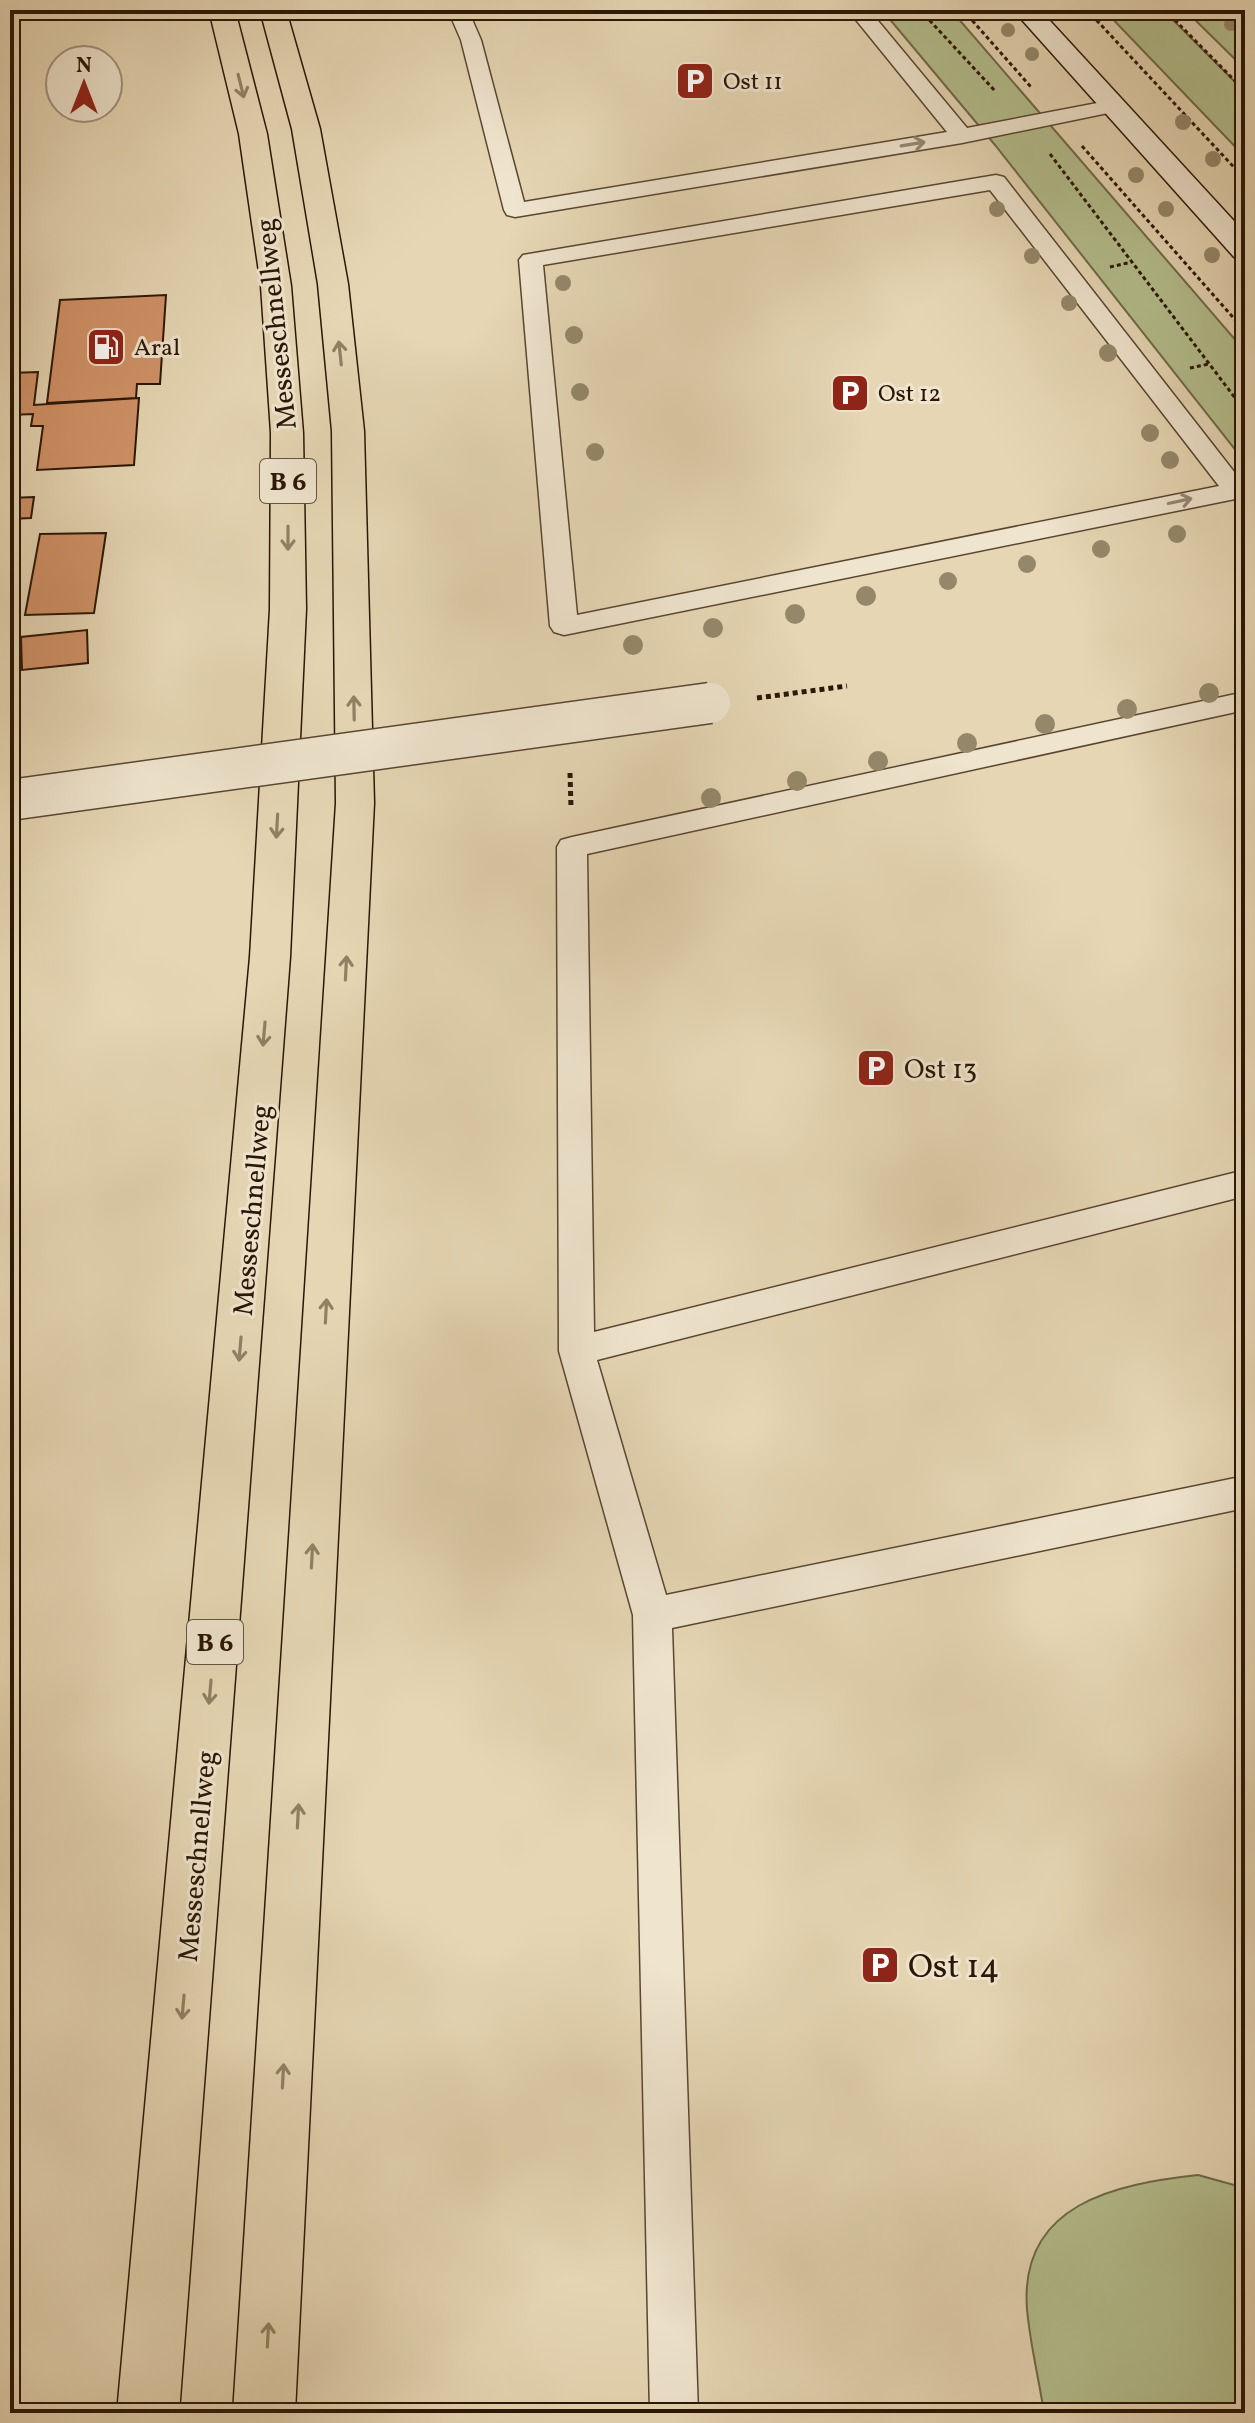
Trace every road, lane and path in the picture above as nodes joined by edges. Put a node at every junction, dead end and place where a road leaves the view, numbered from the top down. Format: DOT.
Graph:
graph roads {
  1 [pos="222,10"];
  2 [pos="273,10"];
  3 [pos="458,10"];
  4 [pos="858,10"];
  5 [pos="920,10"];
  6 [pos="963,10"];
  7 [pos="1026,10"];
  8 [pos="1087,10"];
  9 [pos="1165,10"];
  10 [pos="1245,91"];
  11 [pos="1113,106"];
  12 [pos="1056,117"];
  13 [pos="1025,123"];
  14 [pos="962,136"];
  15 [pos="1245,179"];
  16 [pos="1245,251"];
  17 [pos="1245,331"];
  18 [pos="1245,411"];
  19 [pos="1240,490"];
  20 [pos="847,686"];
  21 [pos="1245,701"];
  22 [pos="710,703"];
  23 [pos="10,800"];
  24 [pos="1245,1183"];
  25 [pos="577,1351"];
  26 [pos="1245,1492"];
  27 [pos="652,1615"];
  28 [pos="148,2413"];
  29 [pos="264,2413"];
  30 [pos="674,2413"];
  1 -- 28 [label="highway, Messeschnellweg / B 6, one-way"];
  29 -- 2 [label="highway, Messeschnellweg / B 6, one-way"];
  3 -- 14 [label="lane, one-way"];
  4 -- 14 [label="lane"];
  5 -- 13 [label="path"];
  6 -- 12 [label="path"];
  7 -- 11 [label="street"];
  8 -- 15 [label="path"];
  9 -- 10 [label="path"];
  11 -- 12 [label="lane"];
  11 -- 16 [label="street"];
  12 -- 13 [label="lane"];
  12 -- 17 [label="path"];
  13 -- 14 [label="lane"];
  13 -- 18 [label="path"];
  19 -- 19 [label="lane, one-way"];
  20 -- 22 [label="path"];
  21 -- 25 [label="lane"];
  22 -- 23 [label="street, bridge"];
  24 -- 25 [label="lane"];
  25 -- 27 [label="lane"];
  26 -- 27 [label="lane"];
  27 -- 30 [label="lane"];
}
